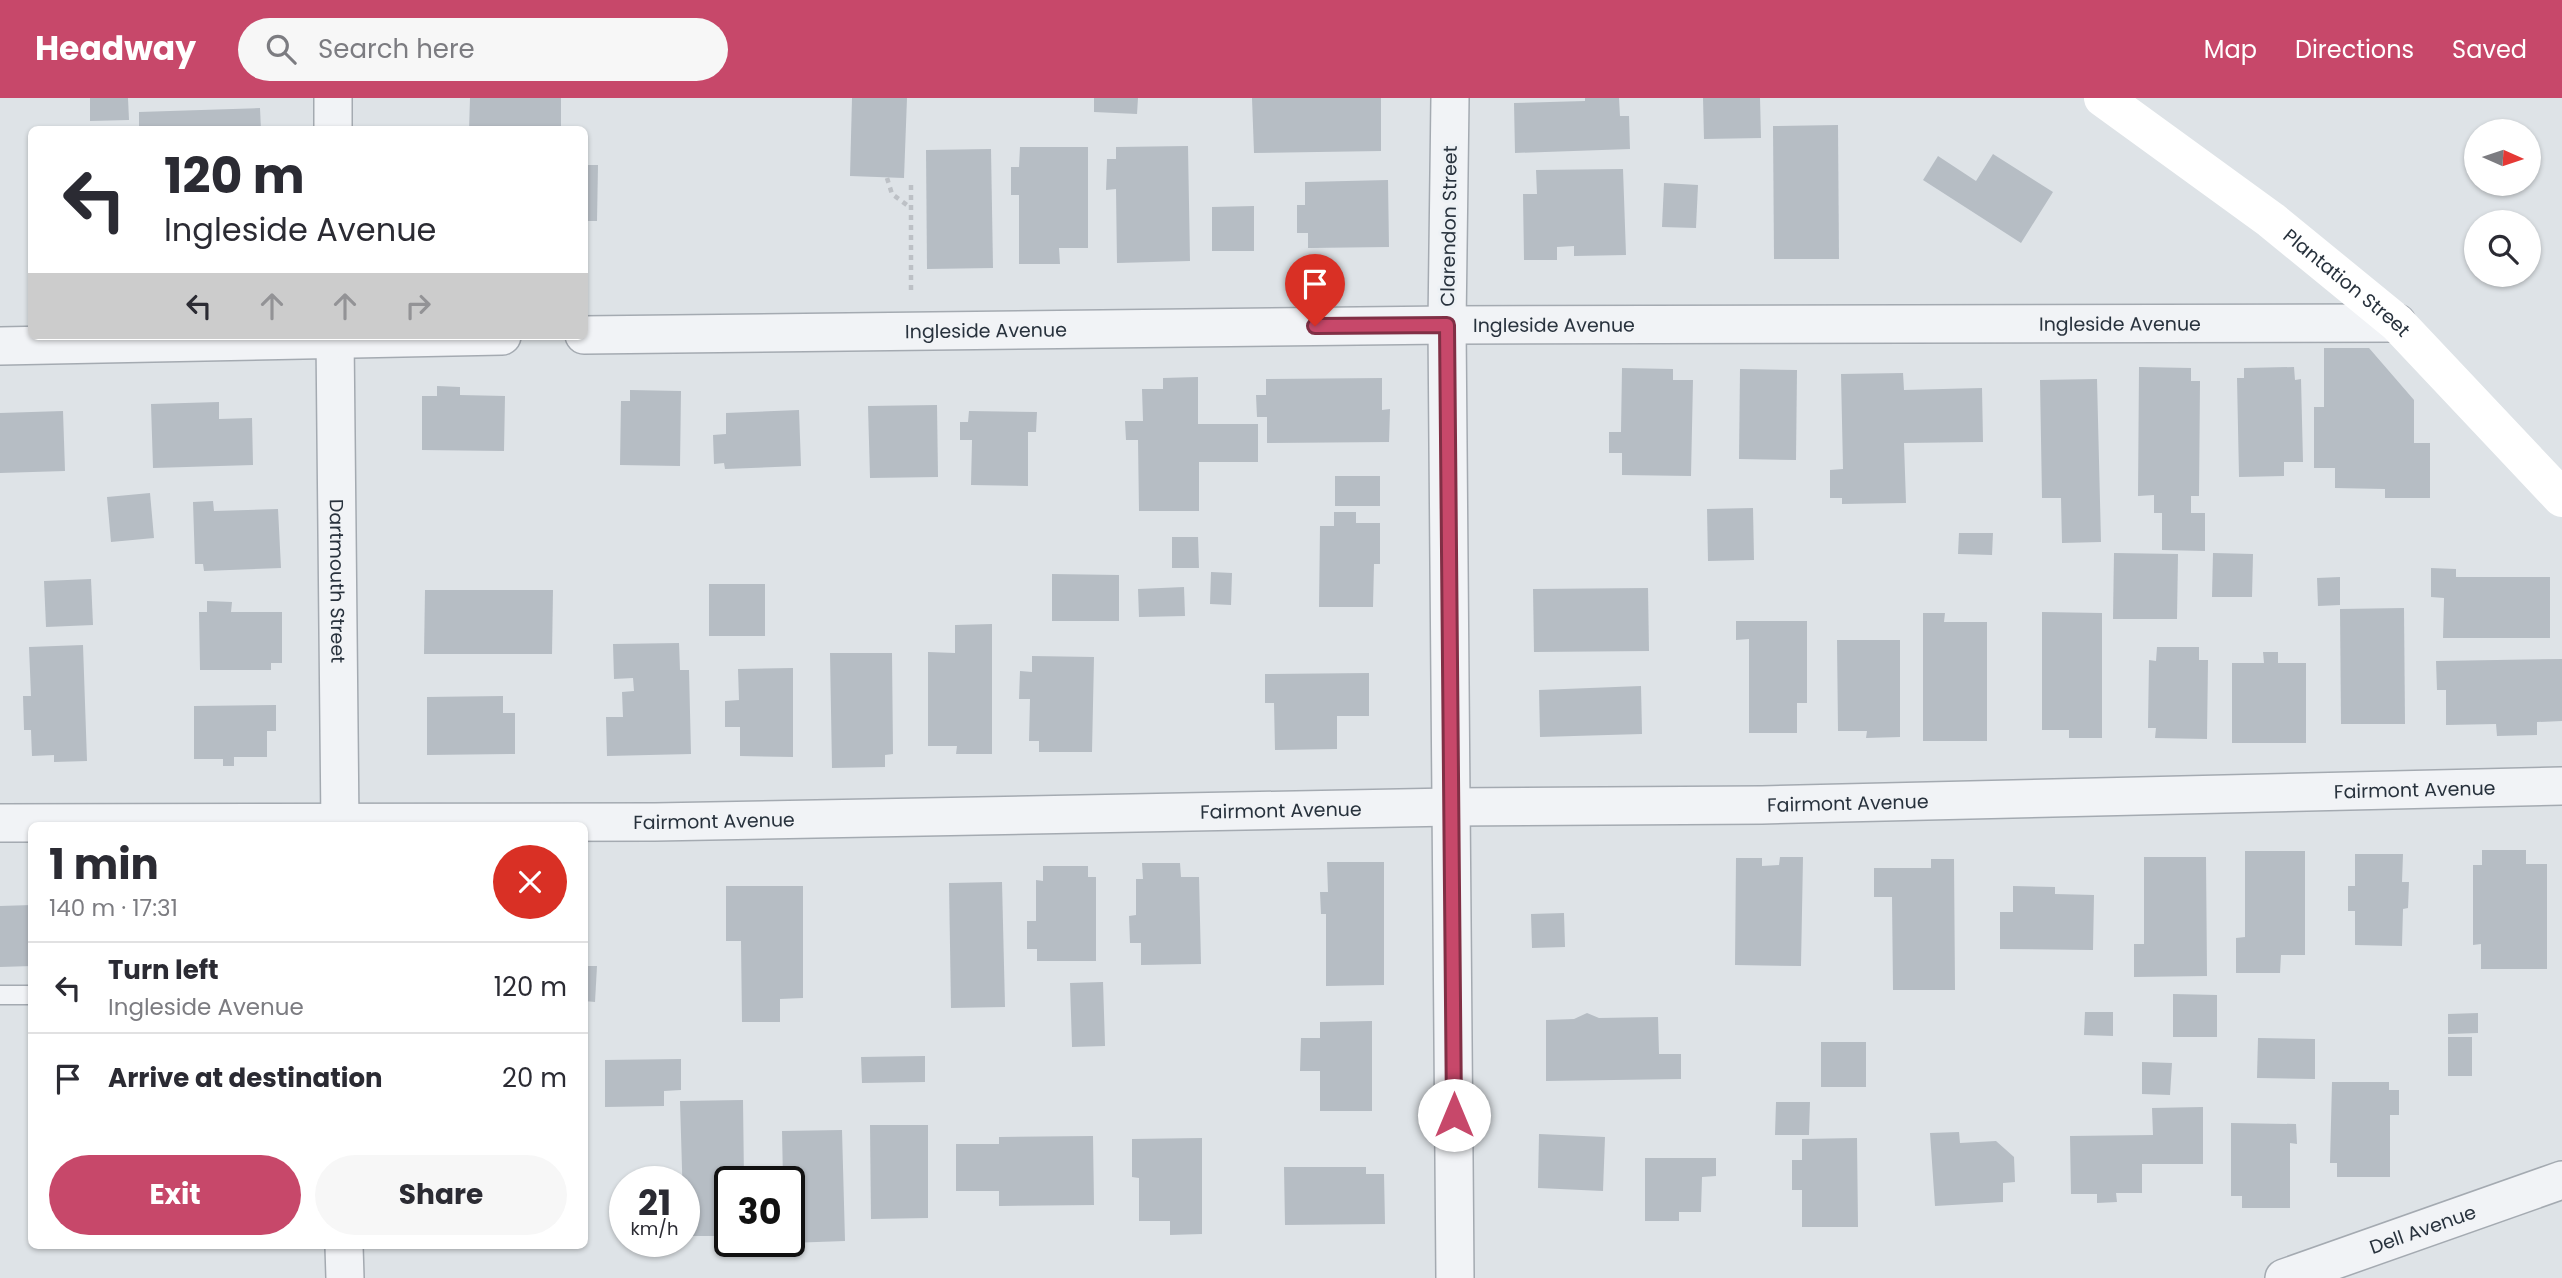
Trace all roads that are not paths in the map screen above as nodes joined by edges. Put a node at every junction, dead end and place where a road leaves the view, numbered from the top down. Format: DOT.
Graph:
graph roads {
  1 [pos="333,98"];
  2 [pos="1450,98"];
  3 [pos="2103,98"];
  4 [pos="333,126"];
  5 [pos="2397,323"];
  6 [pos="1447,325"];
  7 [pos="588,335"];
  8 [pos="251,340"];
  9 [pos="335,340"];
  10 [pos="0,346"];
  11 [pos="2562,498"];
  12 [pos="2562,786"];
  13 [pos="1451,807"];
  14 [pos="340,822"];
  15 [pos="588,822"];
  16 [pos="0,823"];
  17 [pos="28,823"];
  18 [pos="0,995"];
  19 [pos="28,995"];
  20 [pos="2562,1180"];
  21 [pos="344,1249"];
  22 [pos="345,1278"];
  23 [pos="1455,1278"];
  24 [pos="2284,1278"];
  1 -- 4 [label="street"];
  2 -- 6 [label="street, Clarendon Street"];
  3 -- 5 [label="street, Plantation Street"];
  5 -- 6 [label="street, Ingleside Avenue"];
  5 -- 11 [label="street, Plantation Street"];
  6 -- 7 [label="street, Ingleside Avenue"];
  6 -- 13 [label="street, Clarendon Street"];
  8 -- 10 [label="street"];
  9 -- 14 [label="street, Dartmouth Street"];
  12 -- 13 [label="street, Fairmont Avenue"];
  13 -- 15 [label="street, Fairmont Avenue"];
  13 -- 23 [label="street, Clarendon Street"];
  16 -- 17 [label="street, Fairmont Avenue"];
  18 -- 19 [label="lane"];
  20 -- 24 [label="street, Dell Avenue"];
  21 -- 22 [label="street"];
}
